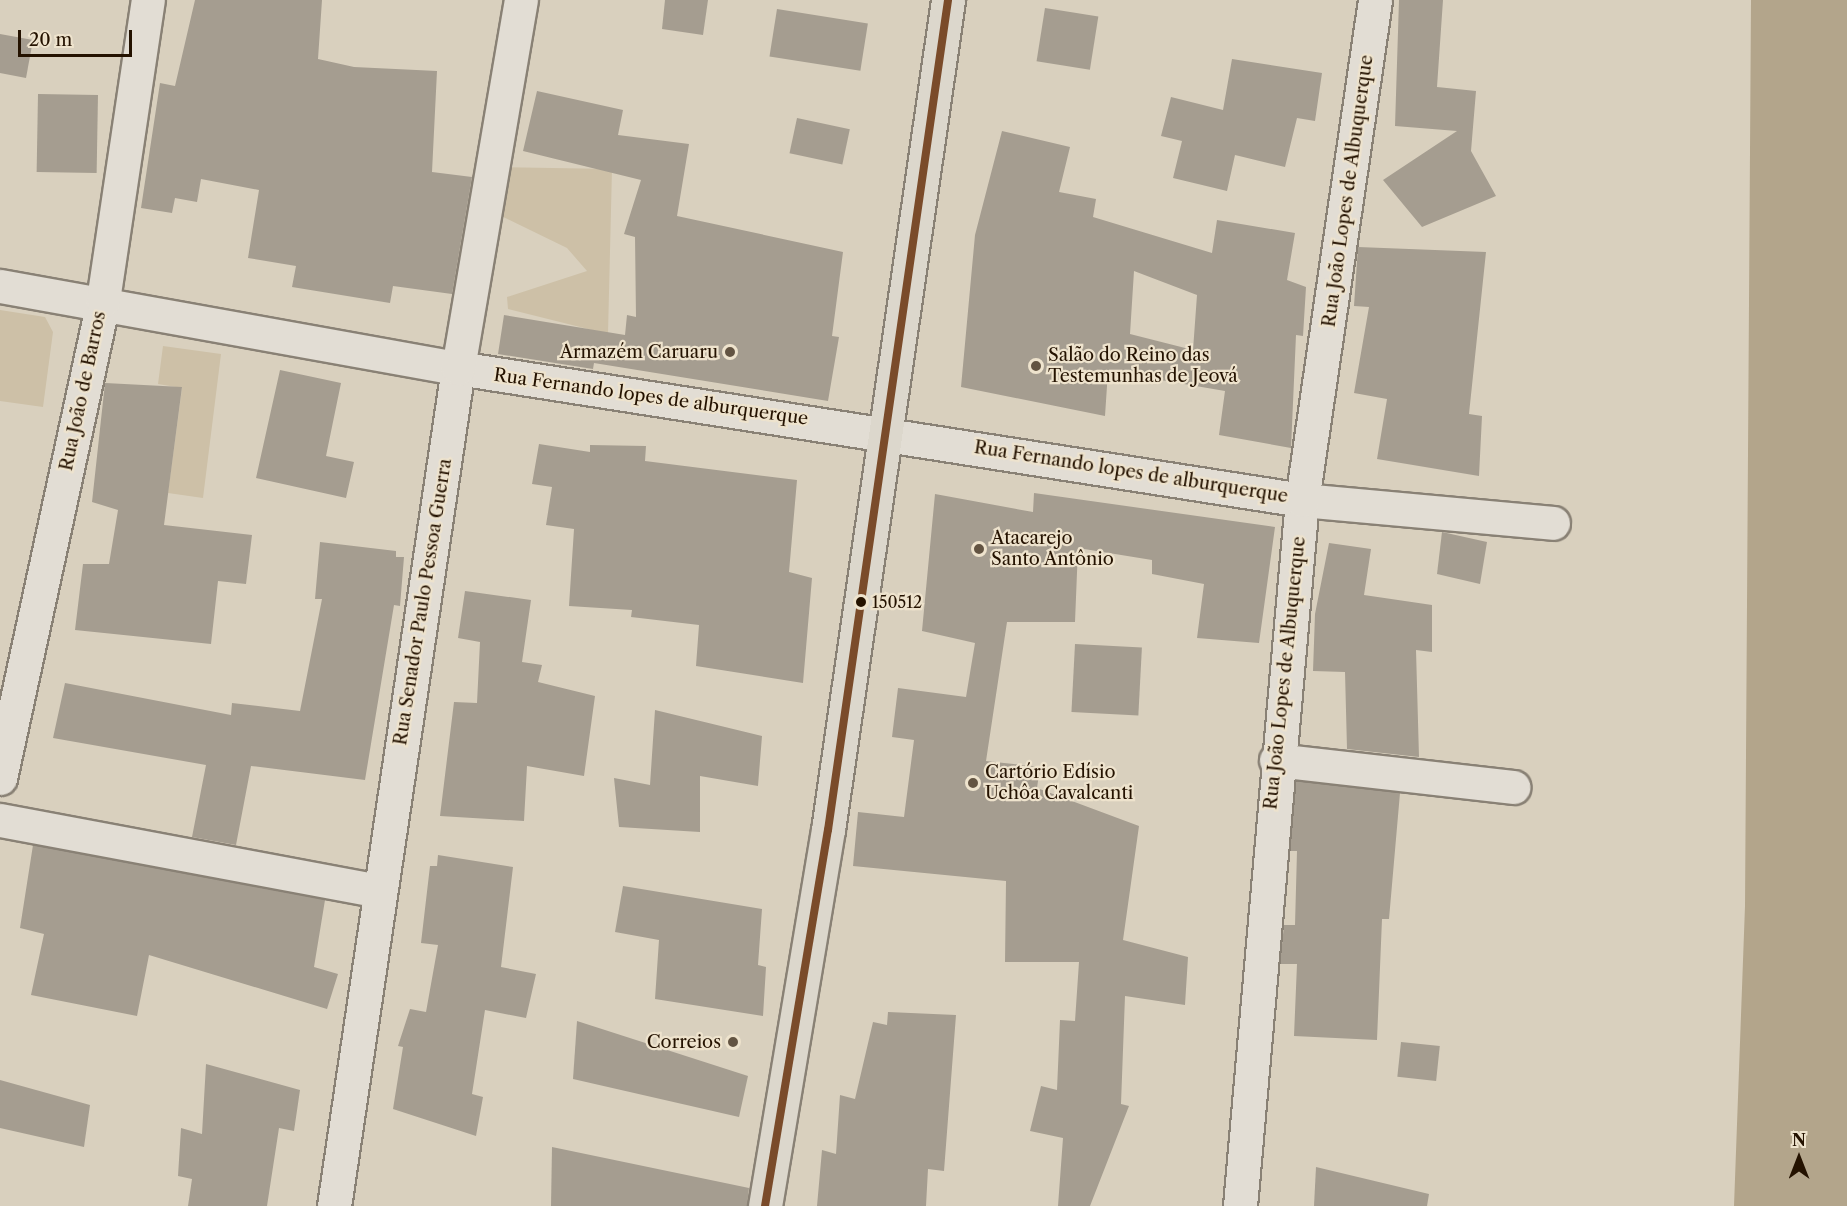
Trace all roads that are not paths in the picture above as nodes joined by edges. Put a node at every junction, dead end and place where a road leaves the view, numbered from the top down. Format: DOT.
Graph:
graph roads {
  1 [pos="148,0"];
  2 [pos="521,0"];
  3 [pos="948,0"];
  4 [pos="1375,0"];
  5 [pos="0,286"];
  6 [pos="103,300"];
  7 [pos="458,368"];
  8 [pos="882,431"];
  9 [pos="1302,500"];
  10 [pos="1553,523"];
  11 [pos="1276,760"];
  12 [pos="0,778"];
  13 [pos="1513,787"];
  14 [pos="0,820"];
  15 [pos="378,891"];
  16 [pos="334,1206"];
  17 [pos="765,1206"];
  18 [pos="1240,1206"];
  1 -- 6 [label="street, Rua João de Barros"];
  2 -- 7 [label="street, Rua Senador Paulo Pessoa Guerra"];
  3 -- 8 [label="main road"];
  4 -- 9 [label="street, Rua João Lopes de Albuquerque"];
  5 -- 6 [label="street, Rua Fernando lopes de alburquerque"];
  6 -- 7 [label="street, Rua Fernando lopes de alburquerque"];
  6 -- 12 [label="street, Rua João de Barros"];
  7 -- 8 [label="street, Rua Fernando lopes de alburquerque"];
  7 -- 15 [label="street, Rua Senador Paulo Pessoa Guerra"];
  8 -- 9 [label="street, Rua Fernando lopes de alburquerque"];
  8 -- 17 [label="main road"];
  9 -- 10 [label="street, Rua Fernando lopes de alburquerque"];
  9 -- 11 [label="street, Rua João Lopes de Albuquerque"];
  11 -- 13 [label="street"];
  11 -- 18 [label="street, Rua João Lopes de Albuquerque"];
  14 -- 15 [label="street"];
  15 -- 16 [label="street, Rua Senador Paulo Pessoa Guerra"];
}
